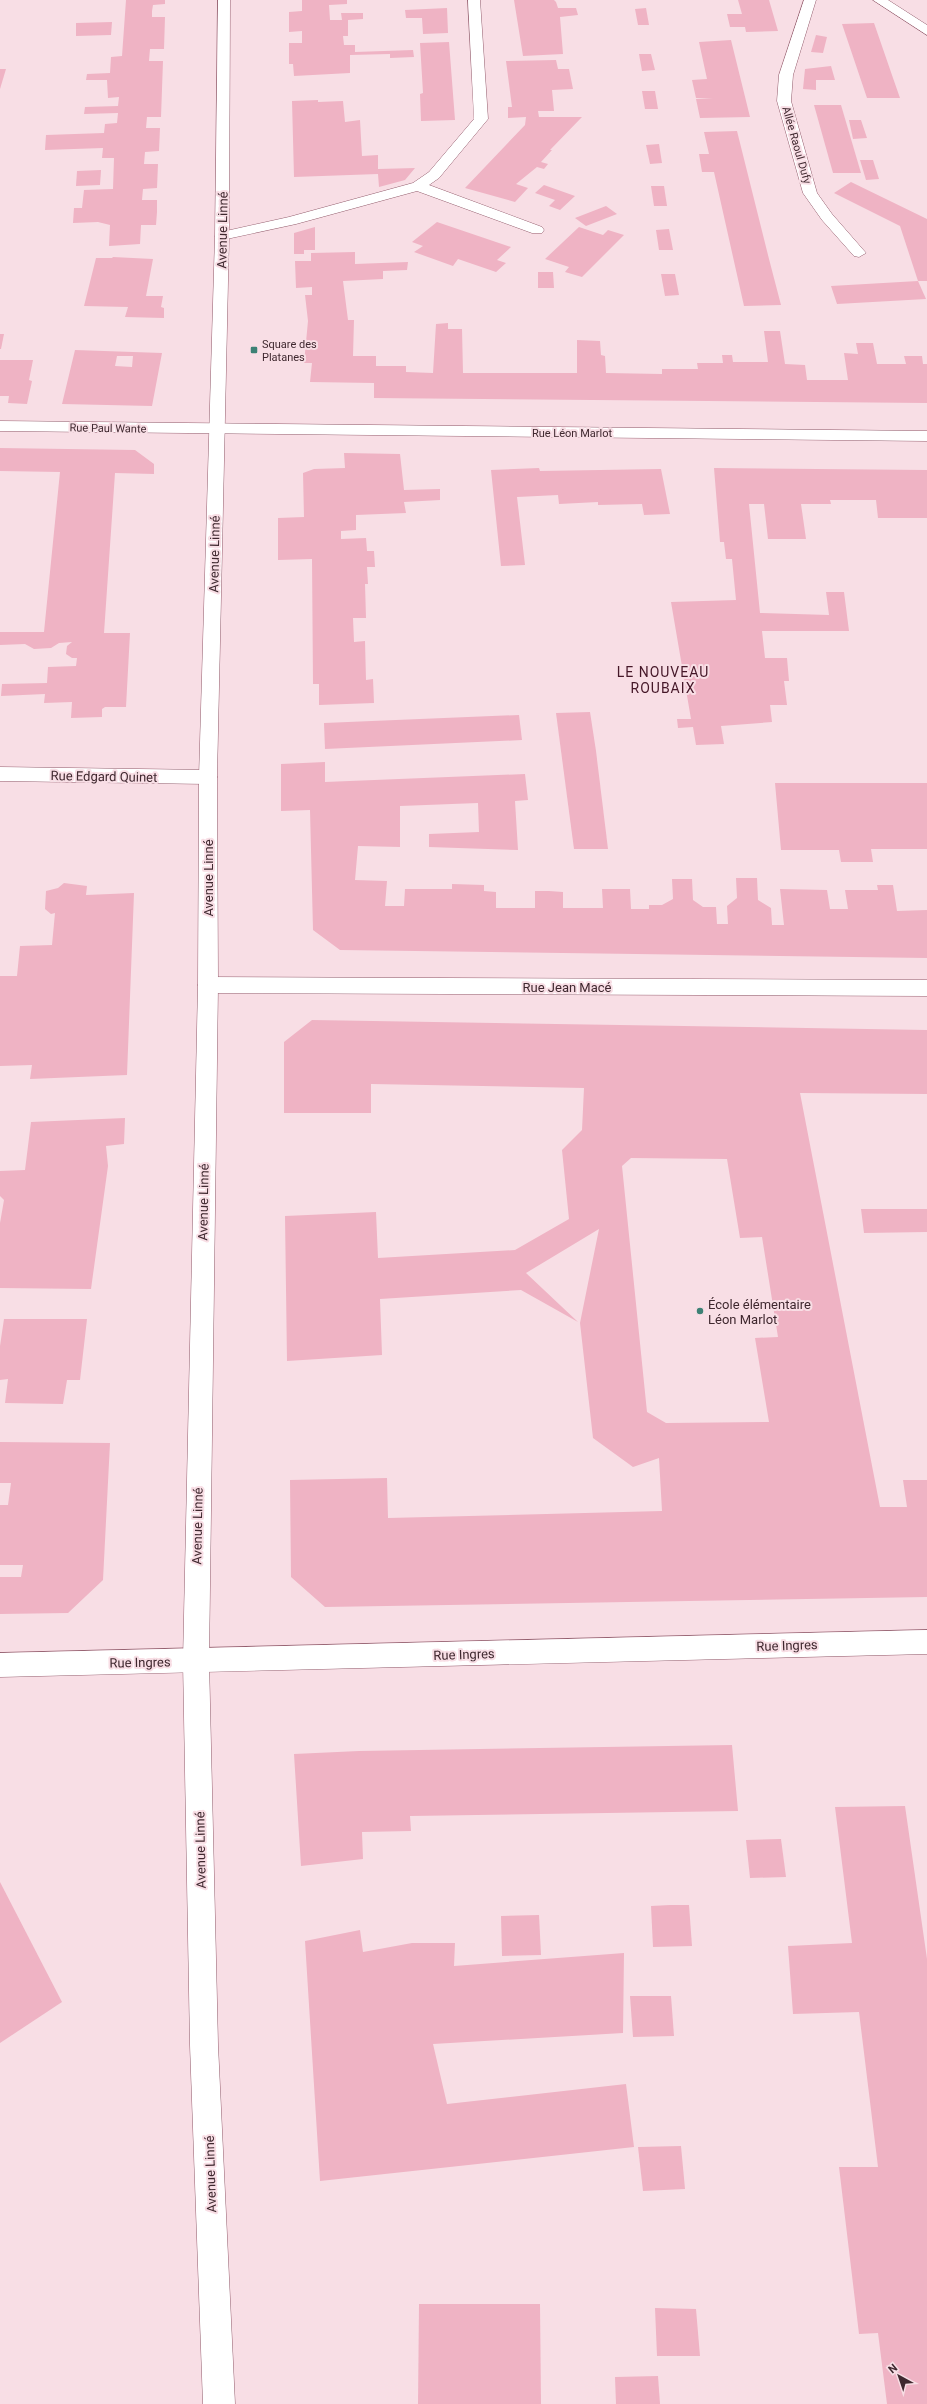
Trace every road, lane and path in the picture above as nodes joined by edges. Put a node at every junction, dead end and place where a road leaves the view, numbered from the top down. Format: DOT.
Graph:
graph roads {
  1 [pos="224,0"];
  2 [pos="474,0"];
  3 [pos="810,0"];
  4 [pos="879,0"];
  5 [pos="927,31"];
  6 [pos="418,186"];
  7 [pos="537,230"];
  8 [pos="222,236"];
  9 [pos="859,253"];
  10 [pos="0,426"];
  11 [pos="217,430"];
  12 [pos="927,436"];
  13 [pos="0,774"];
  14 [pos="208,777"];
  15 [pos="208,985"];
  16 [pos="927,988"];
  17 [pos="927,1642"];
  18 [pos="196,1661"];
  19 [pos="0,1665"];
  20 [pos="219,2404"];
  1 -- 8 [label="street, Avenue Linné"];
  2 -- 6 [label="street"];
  3 -- 9 [label="street, Allée Raoul Dufy"];
  4 -- 5 [label="street"];
  6 -- 7 [label="street"];
  6 -- 8 [label="street"];
  8 -- 11 [label="street, Avenue Linné"];
  10 -- 11 [label="street, Rue Paul Wante"];
  11 -- 12 [label="street, Rue Léon Marlot"];
  11 -- 14 [label="street, Avenue Linné"];
  13 -- 14 [label="street, Rue Edgard Quinet"];
  14 -- 15 [label="street, Avenue Linné"];
  15 -- 16 [label="street, Rue Jean Macé"];
  15 -- 18 [label="street, Avenue Linné"];
  17 -- 18 [label="street, Rue Ingres"];
  18 -- 19 [label="street, Rue Ingres"];
  18 -- 20 [label="street, Avenue Linné"];
}
